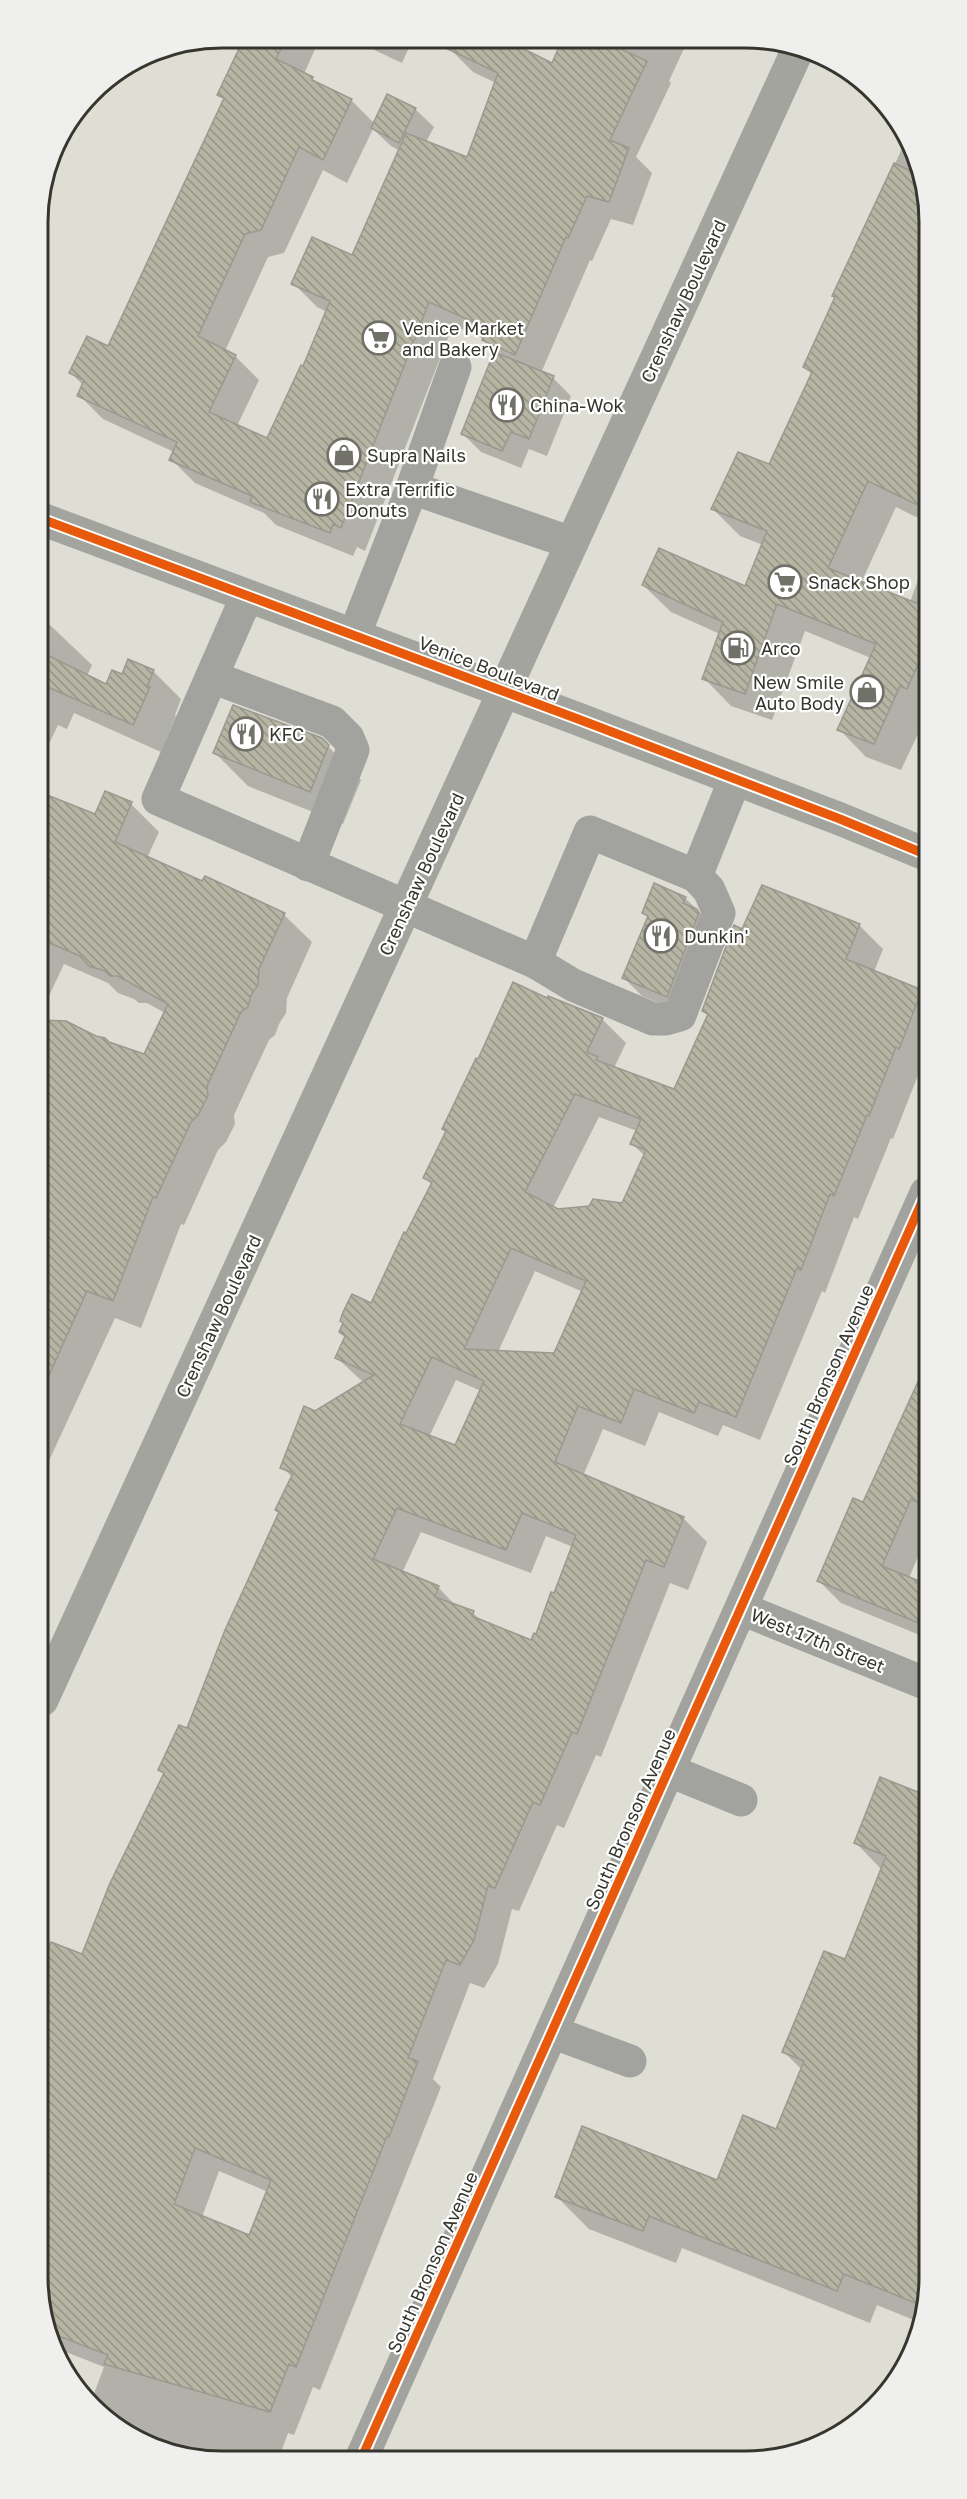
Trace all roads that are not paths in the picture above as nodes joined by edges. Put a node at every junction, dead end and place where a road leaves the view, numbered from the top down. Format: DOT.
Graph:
graph roads {
  1 [pos="795,55"];
  2 [pos="455,367"];
  3 [pos="412,488"];
  4 [pos="48,521"];
  5 [pos="572,543"];
  6 [pos="247,596"];
  7 [pos="354,636"];
  8 [pos="212,677"];
  9 [pos="504,692"];
  10 [pos="735,779"];
  11 [pos="919,852"];
  12 [pos="308,865"];
  13 [pos="696,876"];
  14 [pos="405,907"];
  15 [pos="535,962"];
  16 [pos="919,1209"];
  17 [pos="742,1610"];
  18 [pos="919,1681"];
  19 [pos="48,1687"];
  20 [pos="670,1771"];
  21 [pos="741,1800"];
  22 [pos="552,2032"];
  23 [pos="630,2061"];
  24 [pos="365,2451"];
  1 -- 5 [label="main road, Crenshaw Boulevard"];
  2 -- 3 [label="street"];
  3 -- 5 [label="street"];
  3 -- 7 [label="street"];
  4 -- 6 [label="main road, Venice Boulevard"];
  5 -- 9 [label="main road, Crenshaw Boulevard"];
  6 -- 7 [label="main road, Venice Boulevard"];
  6 -- 8 [label="street"];
  7 -- 9 [label="main road, Venice Boulevard"];
  8 -- 12 [label="street"];
  8 -- 12 [label="street"];
  9 -- 10 [label="main road, Venice Boulevard"];
  9 -- 14 [label="main road, Crenshaw Boulevard"];
  10 -- 11 [label="main road, Venice Boulevard"];
  10 -- 13 [label="street"];
  12 -- 14 [label="street"];
  13 -- 15 [label="street"];
  13 -- 15 [label="street"];
  14 -- 15 [label="street"];
  14 -- 19 [label="main road, Crenshaw Boulevard"];
  16 -- 17 [label="street, South Bronson Avenue"];
  17 -- 18 [label="street, West 17th Street"];
  17 -- 20 [label="street, South Bronson Avenue"];
  20 -- 21 [label="street"];
  20 -- 22 [label="street, South Bronson Avenue"];
  22 -- 23 [label="street"];
  22 -- 24 [label="street, South Bronson Avenue"];
}
